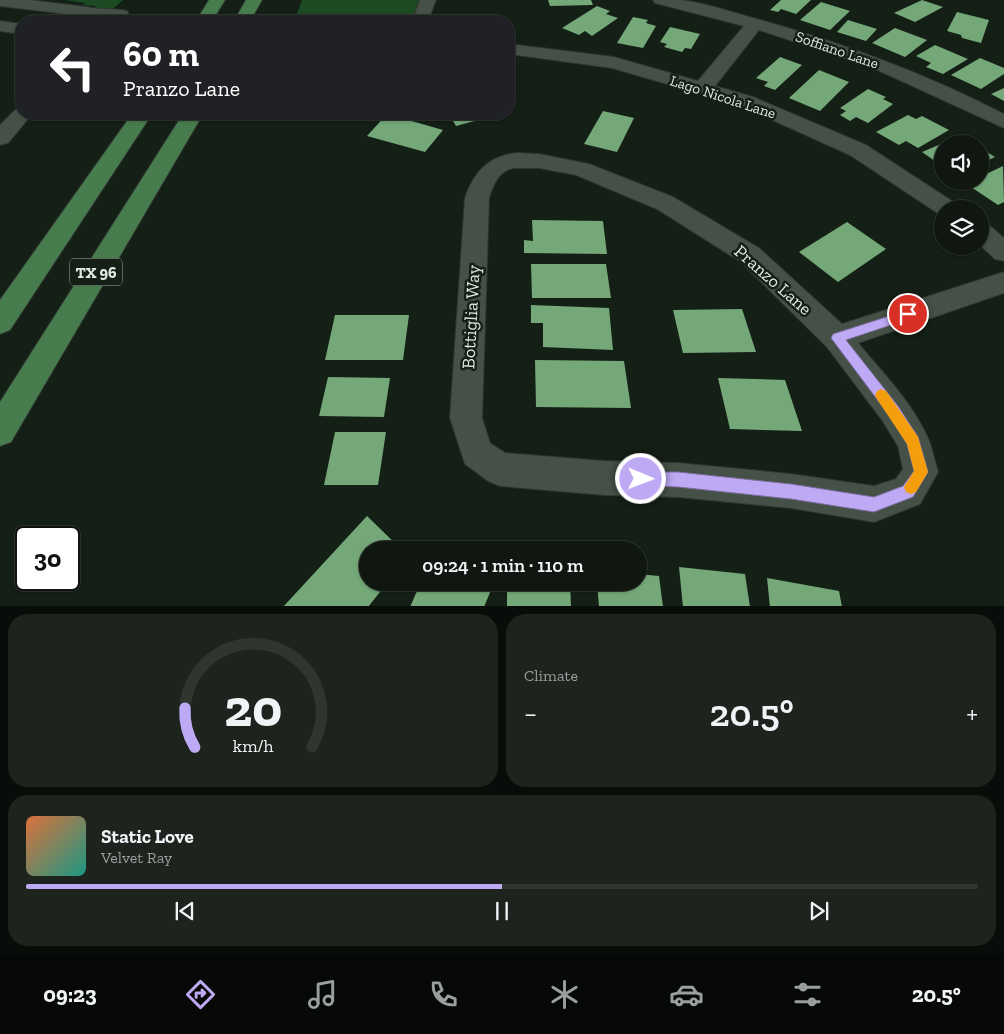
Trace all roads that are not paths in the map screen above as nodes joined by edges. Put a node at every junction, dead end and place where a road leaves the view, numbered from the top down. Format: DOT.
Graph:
graph roads {
  1 [pos="217,0"];
  2 [pos="254,0"];
  3 [pos="428,0"];
  4 [pos="661,0"];
  5 [pos="0,1"];
  6 [pos="122,13"];
  7 [pos="88,15"];
  8 [pos="108,15"];
  9 [pos="208,15"];
  10 [pos="245,15"];
  11 [pos="422,15"];
  12 [pos="754,25"];
  13 [pos="12,28"];
  14 [pos="0,38"];
  15 [pos="515,50"];
  16 [pos="702,89"];
  17 [pos="16,120"];
  18 [pos="138,120"];
  19 [pos="183,120"];
  20 [pos="1004,122"];
  21 [pos="0,138"];
  22 [pos="505,162"];
  23 [pos="934,201"];
  24 [pos="989,239"];
  25 [pos="1004,252"];
  26 [pos="1004,282"];
  27 [pos="0,322"];
  28 [pos="837,338"];
  29 [pos="0,431"];
  30 [pos="908,492"];
  1 -- 9 [label="main road"];
  2 -- 10 [label="main road"];
  3 -- 11 [label="street"];
  4 -- 12 [label="street, Soffiano Lane"];
  5 -- 7 [label="street"];
  6 -- 8 [label="street"];
  12 -- 16 [label="street"];
  12 -- 20 [label="street, Soffiano Lane"];
  13 -- 14 [label="street"];
  15 -- 16 [label="street, Lago Nicola Lane"];
  16 -- 23 [label="street, Lago Nicola Lane"];
  17 -- 21 [label="street"];
  18 -- 27 [label="main road, TX 96"];
  19 -- 29 [label="main road, TX 96"];
  22 -- 28 [label="street, Pranzo Lane"];
  22 -- 30 [label="street, Bottiglia Way"];
  24 -- 25 [label="street"];
  26 -- 28 [label="street"];
  28 -- 30 [label="street, Pranzo Lane"];
}
